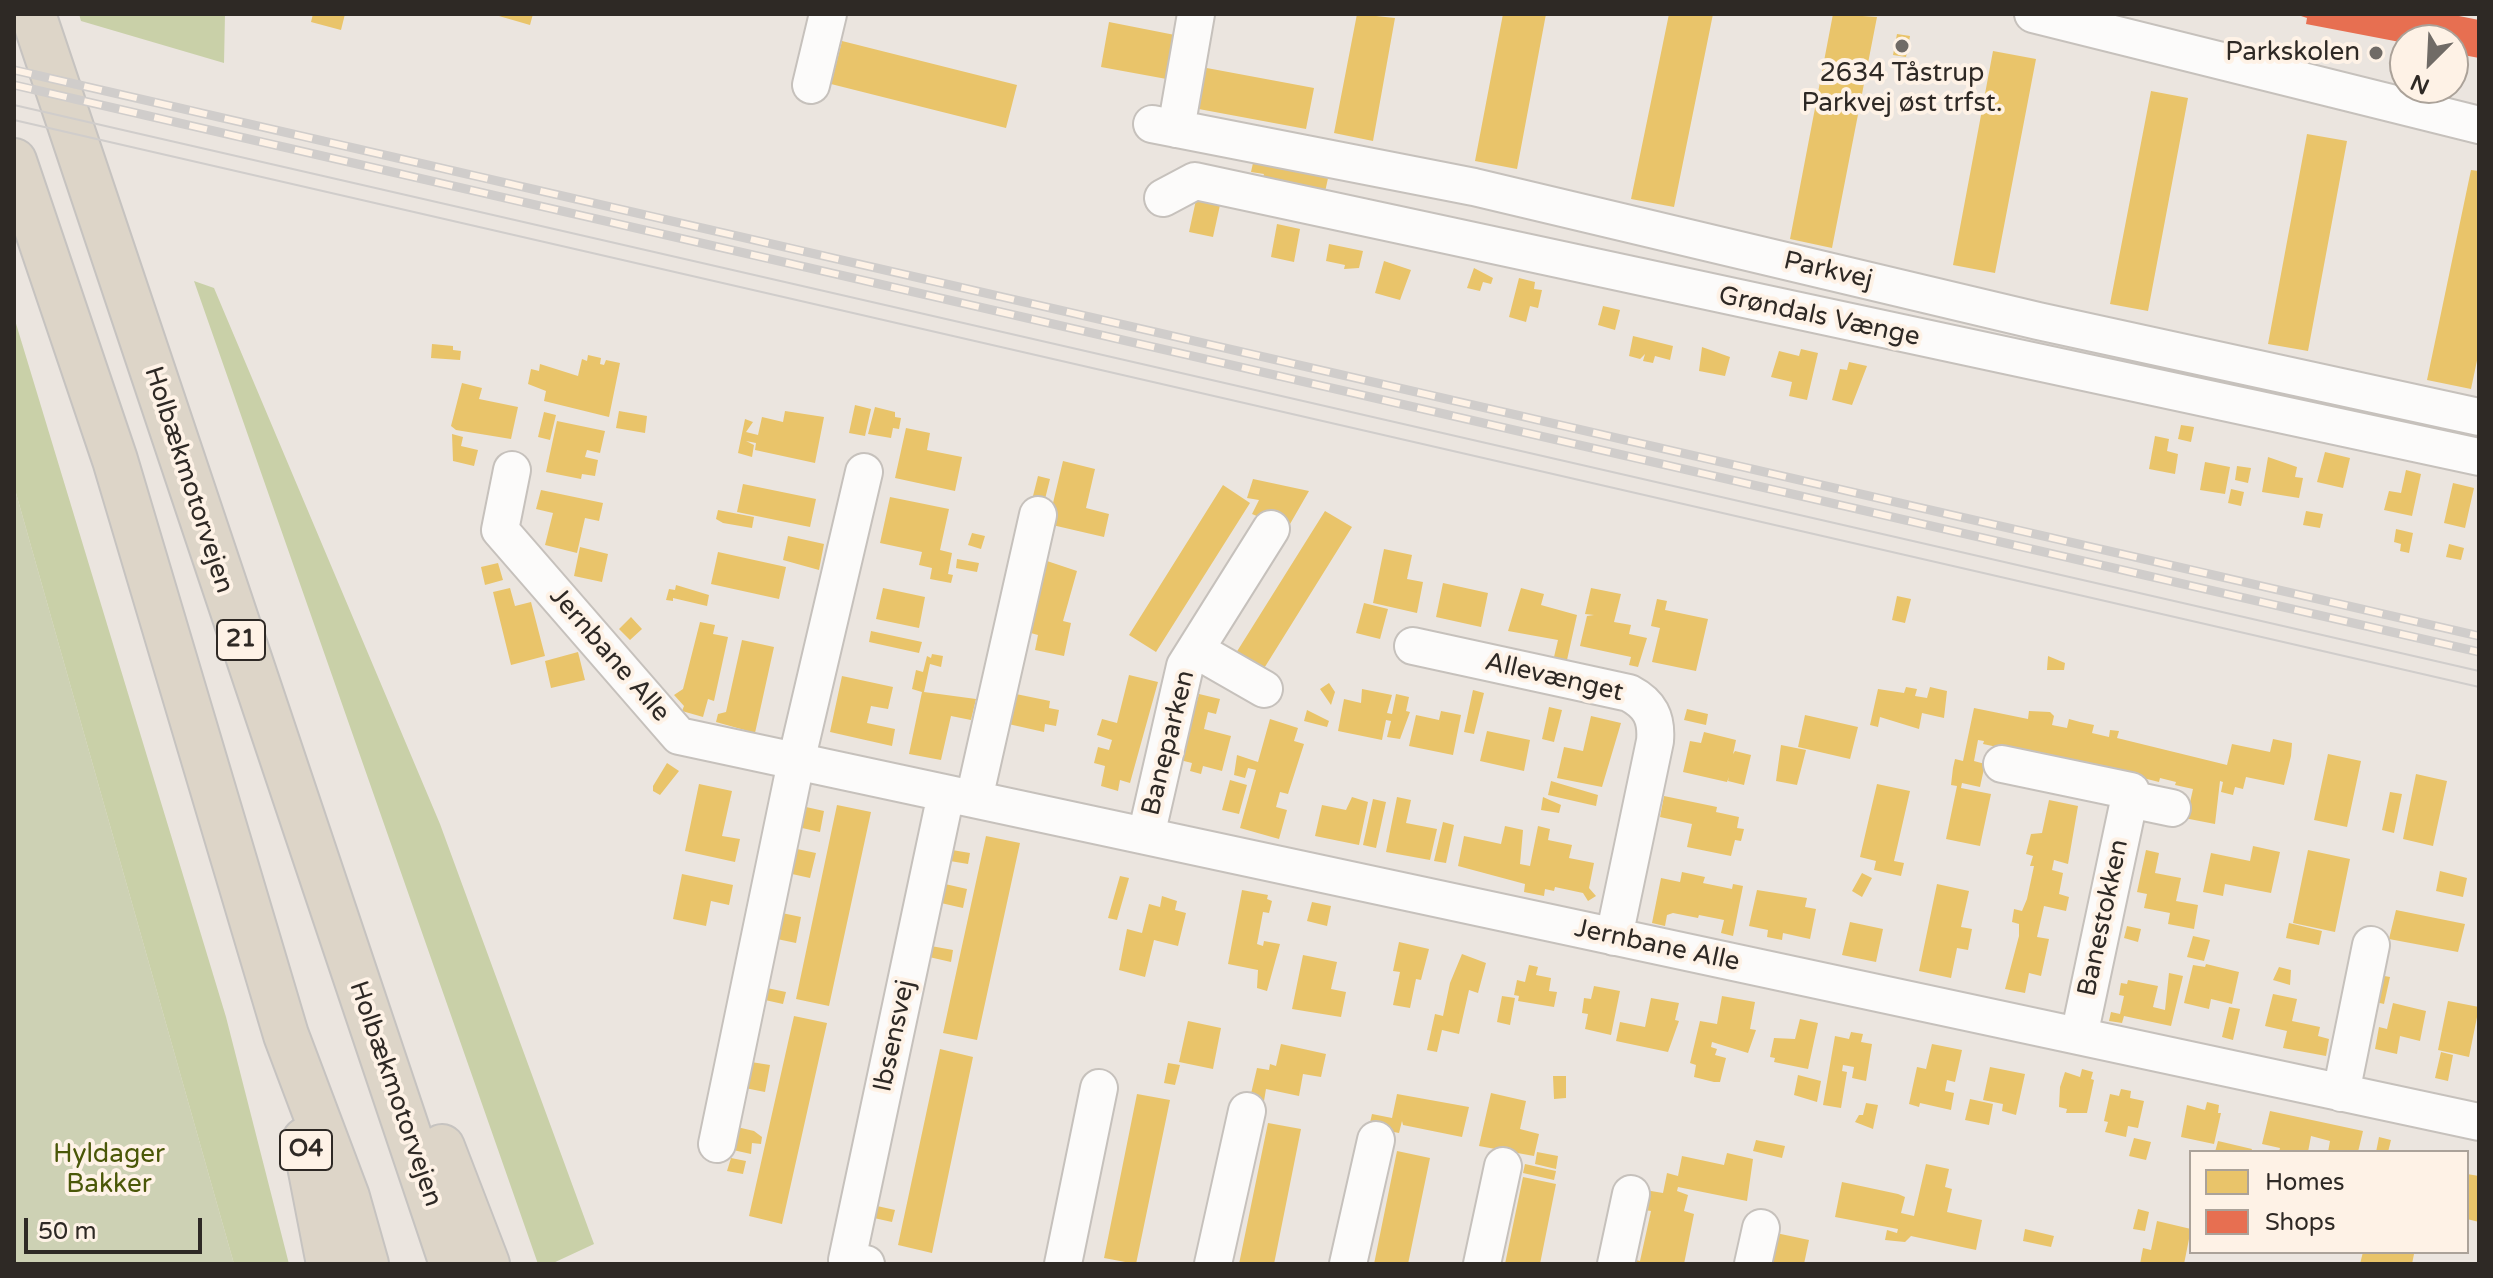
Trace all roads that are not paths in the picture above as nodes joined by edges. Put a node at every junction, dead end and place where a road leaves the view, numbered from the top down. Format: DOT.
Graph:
graph roads {
  1 [pos="33,14"];
  2 [pos="828,14"];
  3 [pos="1196,14"];
  4 [pos="2033,14"];
  5 [pos="2133,26"];
  6 [pos="811,85"];
  7 [pos="2479,125"];
  8 [pos="14,161"];
  9 [pos="1163,198"];
  10 [pos="2479,417"];
  11 [pos="2479,457"];
  12 [pos="512,470"];
  13 [pos="864,472"];
  14 [pos="1038,515"];
  15 [pos="1271,529"];
  16 [pos="1413,646"];
  17 [pos="1196,650"];
  18 [pos="1264,689"];
  19 [pos="796,762"];
  20 [pos="2002,764"];
  21 [pos="960,796"];
  22 [pos="2129,799"];
  23 [pos="2172,808"];
  24 [pos="1146,836"];
  25 [pos="1614,937"];
  26 [pos="2371,945"];
  27 [pos="365,1004"];
  28 [pos="286,1035"];
  29 [pos="2079,1036"];
  30 [pos="1099,1088"];
  31 [pos="2341,1093"];
  32 [pos="1247,1111"];
  33 [pos="2479,1122"];
  34 [pos="1376,1140"];
  35 [pos="717,1144"];
  36 [pos="1503,1166"];
  37 [pos="1631,1194"];
  38 [pos="1761,1228"];
  39 [pos="329,1264"];
  40 [pos="366,1264"];
  41 [pos="452,1264"];
  42 [pos="487,1264"];
  43 [pos="866,1264"];
  44 [pos="1063,1264"];
  45 [pos="1213,1264"];
  46 [pos="1348,1264"];
  47 [pos="1482,1264"];
  48 [pos="1616,1264"];
  49 [pos="1753,1264"];
  1 -- 27 [label="highway, Holbækmotorvejen / 21"];
  2 -- 6 [label="street"];
  3 -- 10 [label="street, Parkvej"];
  4 -- 5 [label="street"];
  5 -- 7 [label="street"];
  8 -- 28 [label="highway"];
  9 -- 11 [label="street, Grøndals Vænge"];
  12 -- 19 [label="street, Jernbane Alle"];
  13 -- 19 [label="street"];
  14 -- 21 [label="street"];
  15 -- 17 [label="street, Baneparken"];
  16 -- 25 [label="street, Allevænget"];
  17 -- 18 [label="street, Baneparken"];
  17 -- 24 [label="street, Baneparken"];
  19 -- 21 [label="street, Jernbane Alle"];
  19 -- 35 [label="street"];
  20 -- 22 [label="street"];
  21 -- 24 [label="street, Jernbane Alle"];
  21 -- 43 [label="street, Ibsensvej"];
  22 -- 23 [label="street"];
  22 -- 29 [label="street, Banestokken"];
  24 -- 25 [label="street, Jernbane Alle"];
  25 -- 29 [label="street, Jernbane Alle"];
  26 -- 31 [label="street"];
  27 -- 41 [label="highway, Holbækmotorvejen / 21"];
  27 -- 42 [label="highway"];
  28 -- 39 [label="highway, O4"];
  28 -- 40 [label="highway"];
  29 -- 31 [label="street, Jernbane Alle"];
  30 -- 44 [label="street"];
  31 -- 33 [label="street, Jernbane Alle"];
  32 -- 45 [label="street"];
  34 -- 46 [label="street"];
  36 -- 47 [label="street"];
  37 -- 48 [label="street"];
  38 -- 49 [label="street"];
}
